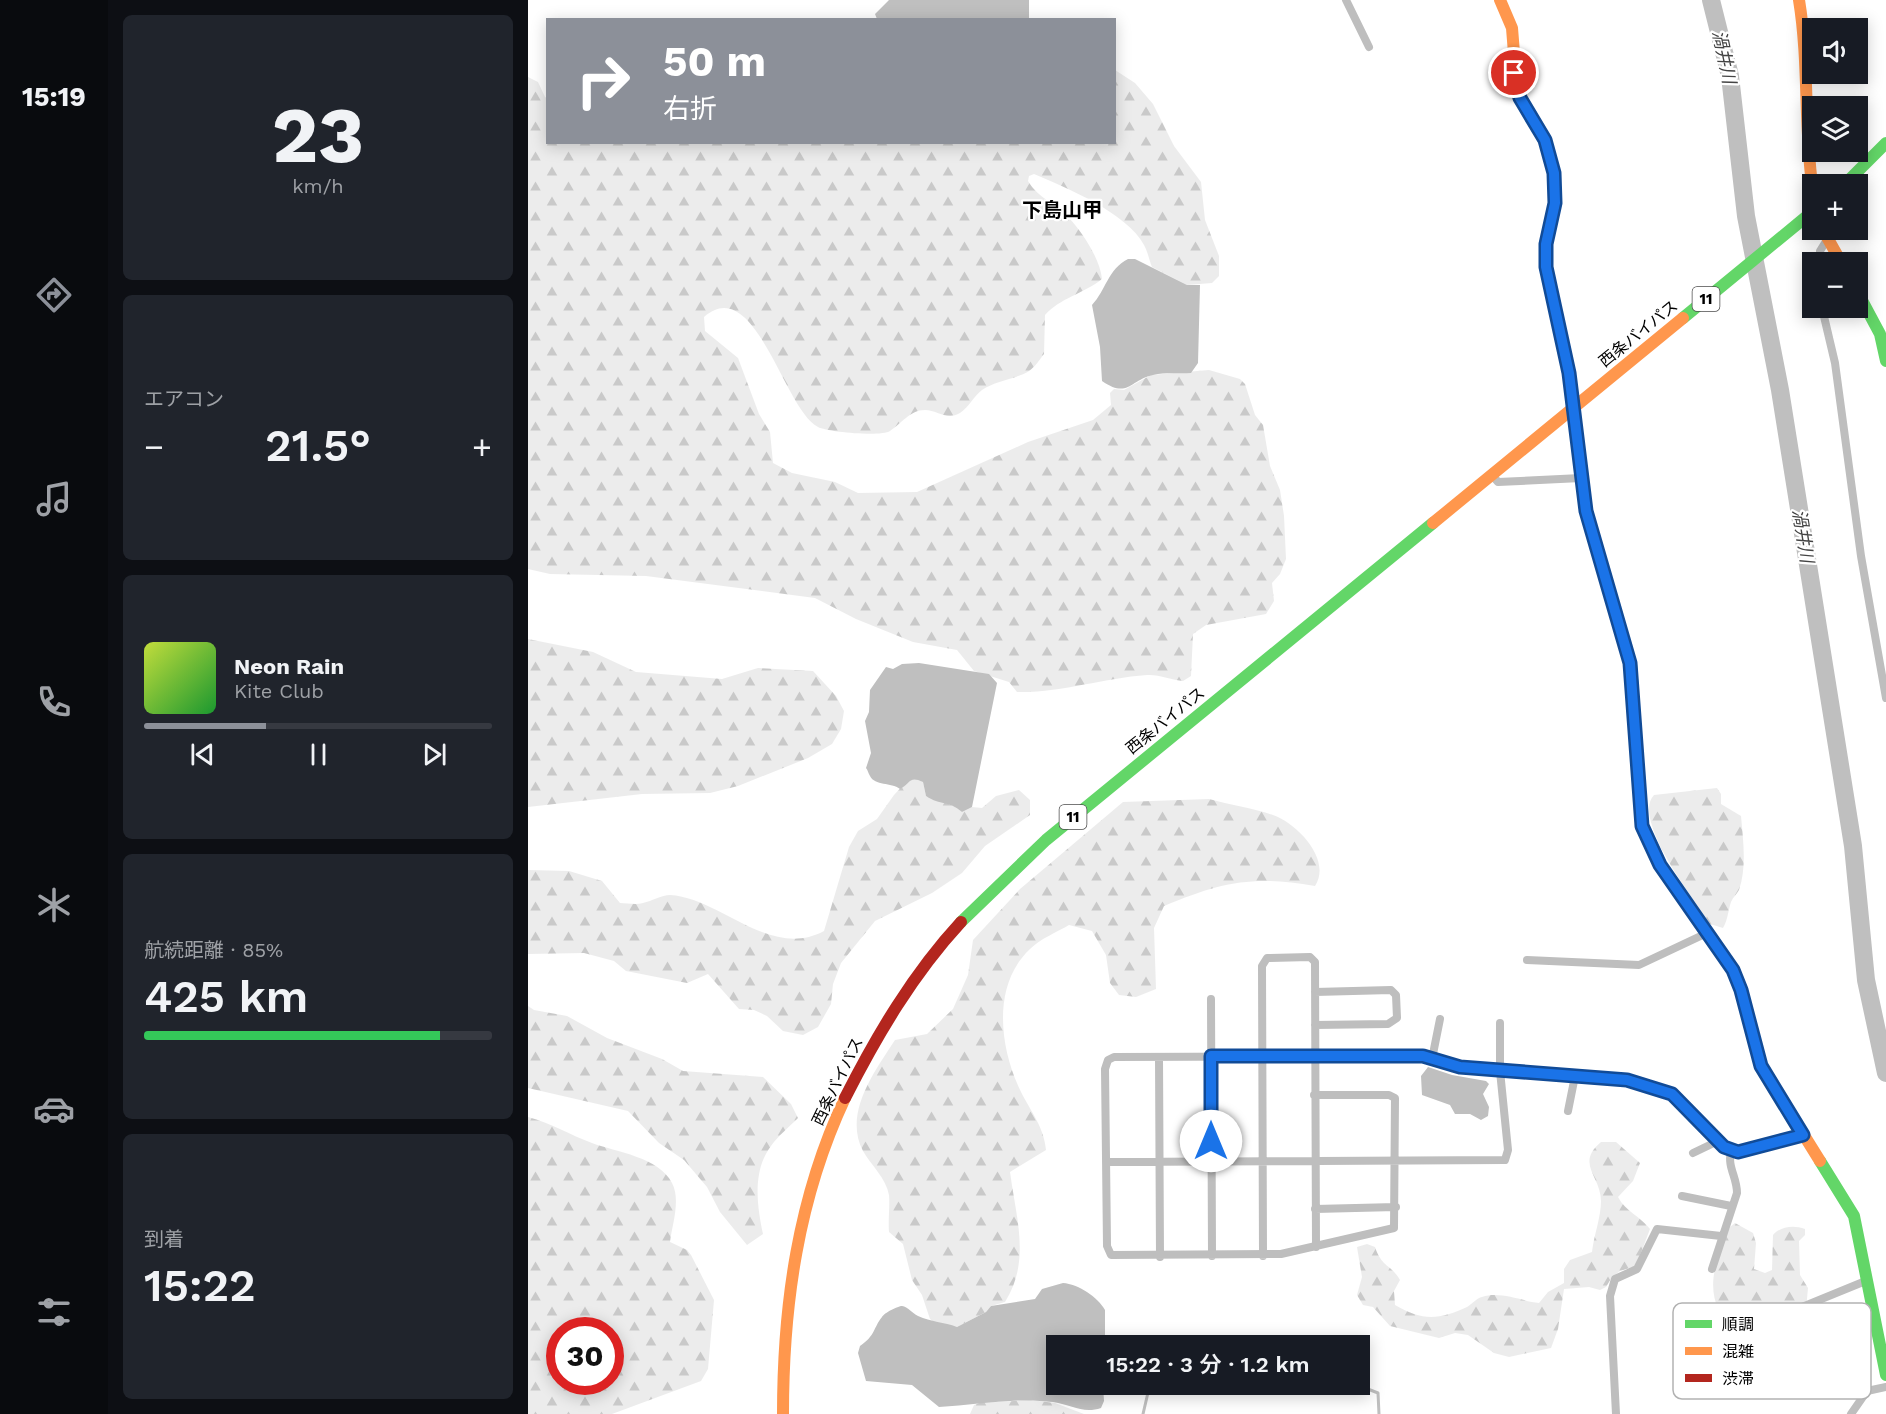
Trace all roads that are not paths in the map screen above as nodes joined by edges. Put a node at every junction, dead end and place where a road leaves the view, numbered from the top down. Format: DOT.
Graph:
graph roads {
  1 [pos="1346,0"];
  2 [pos="1500,0"];
  3 [pos="1799,0"];
  4 [pos="1369,47"];
  5 [pos="1886,143"];
  6 [pos="1886,153"];
  7 [pos="1811,174"];
  8 [pos="1855,174"];
  9 [pos="1858,174"];
  10 [pos="1802,221"];
  11 [pos="1868,312"];
  12 [pos="1824,318"];
  13 [pos="1886,361"];
  14 [pos="1573,405"];
  15 [pos="1491,474"];
  16 [pos="1581,478"];
  17 [pos="1886,698"];
  18 [pos="1707,933"];
  19 [pos="1527,960"];
  20 [pos="1315,992"];
  21 [pos="1211,999"];
  22 [pos="1440,1019"];
  23 [pos="1500,1023"];
  24 [pos="1315,1025"];
  25 [pos="1211,1056"];
  26 [pos="1315,1056"];
  27 [pos="1159,1057"];
  28 [pos="1262,1057"];
  29 [pos="1432,1059"];
  30 [pos="1500,1071"];
  31 [pos="1575,1076"];
  32 [pos="1314,1095"];
  33 [pos="1568,1111"];
  34 [pos="1803,1135"];
  35 [pos="1718,1141"];
  36 [pos="1731,1151"];
  37 [pos="1693,1153"];
  38 [pos="1262,1161"];
  39 [pos="1314,1161"];
  40 [pos="1396,1161"];
  41 [pos="1106,1162"];
  42 [pos="1160,1162"];
  43 [pos="1211,1162"];
  44 [pos="1682,1196"];
  45 [pos="1731,1206"];
  46 [pos="1396,1207"];
  47 [pos="1315,1209"];
  48 [pos="1721,1236"];
  49 [pos="1316,1247"];
  50 [pos="1212,1256"];
  51 [pos="1263,1256"];
  52 [pos="1160,1257"];
  53 [pos="1712,1269"];
  54 [pos="1868,1280"];
  55 [pos="1808,1303"];
  56 [pos="1876,1321"];
  57 [pos="1871,1323"];
  58 [pos="1886,1375"];
  59 [pos="1886,1387"];
  60 [pos="1871,1390"];
  61 [pos="1861,1399"];
  62 [pos="783,1414"];
  63 [pos="1616,1414"];
  64 [pos="1851,1414"];
  1 -- 4 [label="street"];
  2 -- 14 [label="main road"];
  3 -- 7 [label="main road"];
  5 -- 8 [label="main road"];
  6 -- 9 [label="main road"];
  10 -- 14 [label="main road, 西条バイパス / 11"];
  11 -- 13 [label="main road"];
  12 -- 17 [label="street"];
  14 -- 15 [label="main road, 西条バイパス / 11"];
  14 -- 16 [label="main road"];
  15 -- 16 [label="street"];
  15 -- 62 [label="main road, 西条バイパス / 11"];
  16 -- 18 [label="main road"];
  18 -- 19 [label="street"];
  18 -- 34 [label="main road"];
  20 -- 24 [label="street"];
  20 -- 24 [label="street"];
  20 -- 28 [label="street"];
  21 -- 25 [label="street"];
  22 -- 29 [label="street"];
  23 -- 30 [label="street"];
  24 -- 26 [label="street"];
  25 -- 27 [label="street"];
  25 -- 28 [label="street"];
  25 -- 43 [label="street"];
  26 -- 28 [label="street"];
  26 -- 29 [label="street"];
  26 -- 32 [label="street"];
  27 -- 41 [label="street"];
  27 -- 42 [label="street"];
  28 -- 38 [label="street"];
  29 -- 30 [label="street"];
  30 -- 31 [label="street"];
  30 -- 40 [label="street"];
  31 -- 33 [label="street"];
  31 -- 35 [label="street"];
  32 -- 39 [label="street"];
  32 -- 40 [label="street"];
  34 -- 36 [label="street"];
  34 -- 54 [label="main road"];
  35 -- 36 [label="street"];
  35 -- 37 [label="street"];
  36 -- 45 [label="street"];
  38 -- 39 [label="street"];
  38 -- 43 [label="street"];
  38 -- 51 [label="street"];
  39 -- 40 [label="street"];
  39 -- 47 [label="street"];
  40 -- 46 [label="street"];
  41 -- 42 [label="street"];
  41 -- 52 [label="street"];
  42 -- 43 [label="street"];
  42 -- 52 [label="street"];
  43 -- 50 [label="street"];
  44 -- 45 [label="street"];
  45 -- 48 [label="street"];
  46 -- 47 [label="street"];
  46 -- 49 [label="street"];
  47 -- 49 [label="street"];
  48 -- 53 [label="street"];
  48 -- 63 [label="street"];
  49 -- 51 [label="street"];
  50 -- 51 [label="street"];
  50 -- 52 [label="street"];
  54 -- 55 [label="street"];
  54 -- 56 [label="main road"];
  56 -- 57 [label="street"];
  56 -- 58 [label="main road"];
  59 -- 60 [label="street"];
  61 -- 64 [label="street"];
}
